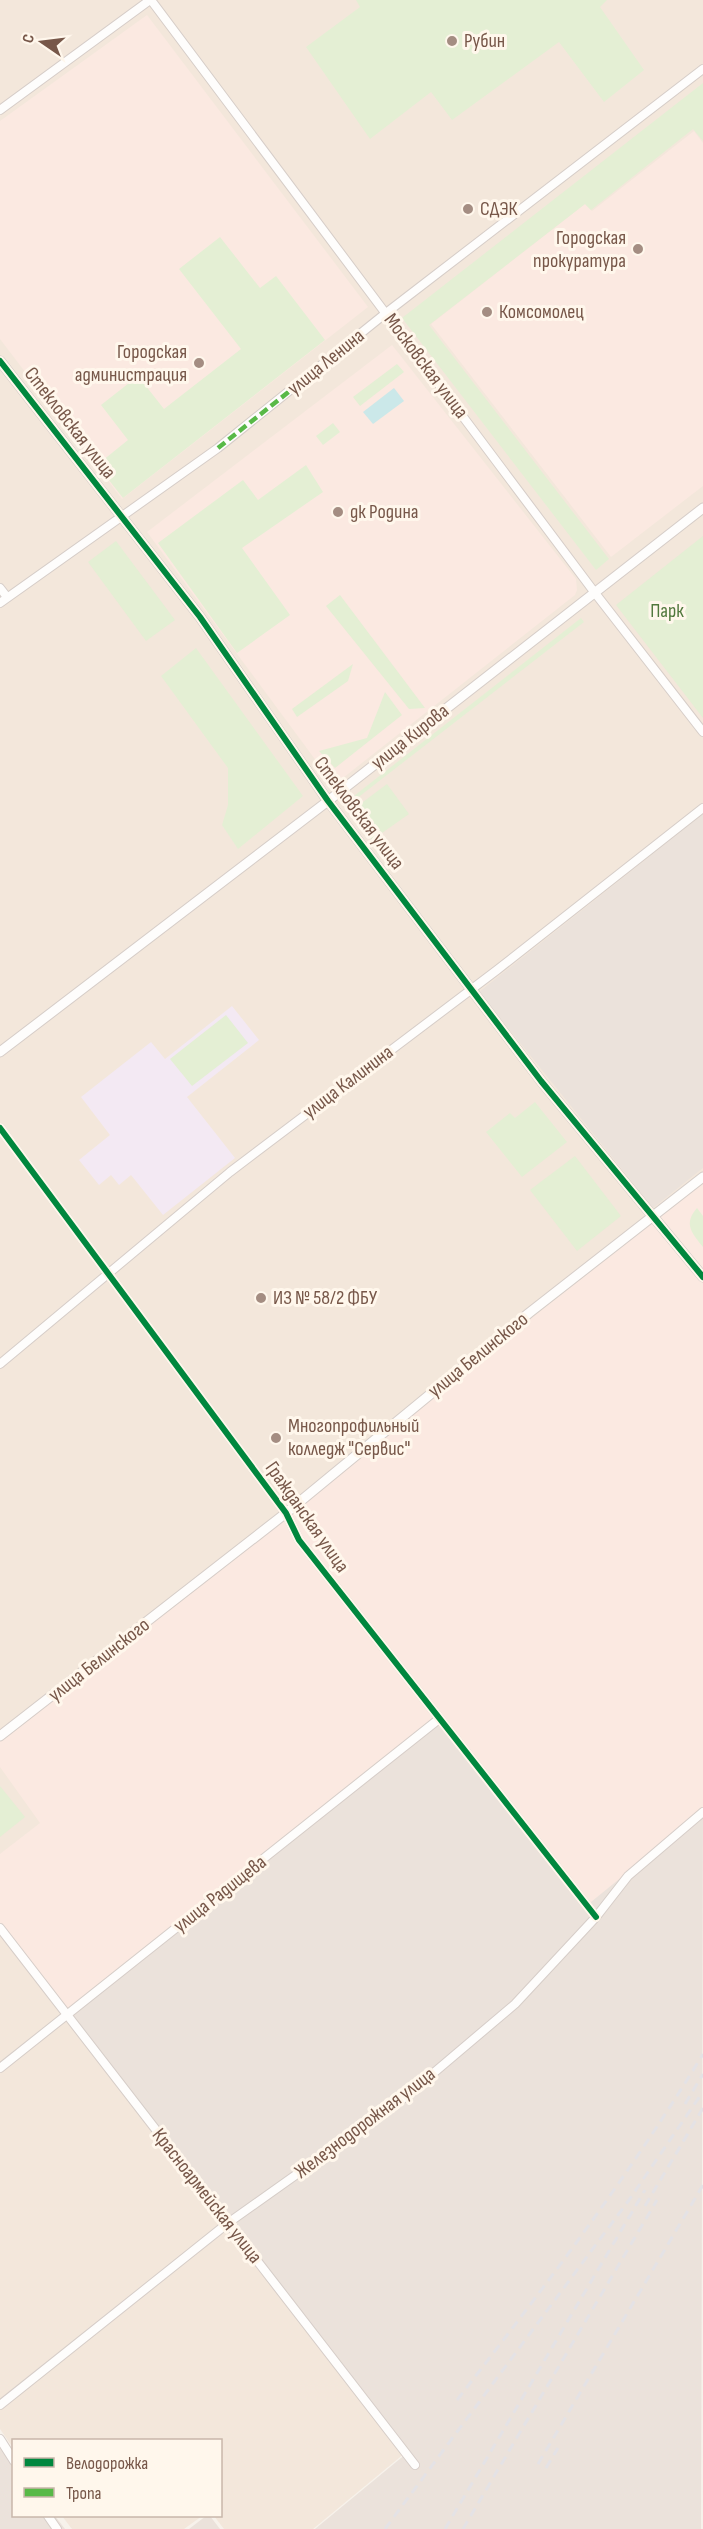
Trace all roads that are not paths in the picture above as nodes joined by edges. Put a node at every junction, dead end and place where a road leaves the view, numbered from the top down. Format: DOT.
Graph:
graph roads {
  1 [pos="151,0"];
  2 [pos="703,69"];
  3 [pos="0,110"];
  4 [pos="387,313"];
  5 [pos="0,361"];
  6 [pos="703,508"];
  7 [pos="123,517"];
  8 [pos="0,588"];
  9 [pos="596,593"];
  10 [pos="7,597"];
  11 [pos="0,603"];
  12 [pos="703,732"];
  13 [pos="328,801"];
  14 [pos="703,808"];
  15 [pos="471,990"];
  16 [pos="0,1052"];
  17 [pos="0,1128"];
  18 [pos="703,1177"];
  19 [pos="653,1217"];
  20 [pos="108,1274"];
  21 [pos="703,1277"];
  22 [pos="0,1364"];
  23 [pos="286,1513"];
  24 [pos="439,1719"];
  25 [pos="0,1736"];
  26 [pos="703,1812"];
  27 [pos="596,1917"];
  28 [pos="0,1928"];
  29 [pos="67,2015"];
  30 [pos="0,2068"];
  31 [pos="228,2223"];
  32 [pos="0,2405"];
  33 [pos="0,2439"];
  34 [pos="12,2458"];
  35 [pos="415,2465"];
  1 -- 3 [label="street"];
  1 -- 4 [label="street, Московская улица"];
  2 -- 4 [label="street, улица Ленина"];
  4 -- 7 [label="street, улица Ленина"];
  4 -- 9 [label="street, Московская улица"];
  5 -- 7 [label="street, Стекловская улица"];
  6 -- 9 [label="street, улица Кирова"];
  7 -- 10 [label="street, улица Ленина"];
  7 -- 13 [label="street, Стекловская улица"];
  8 -- 10 [label="street"];
  9 -- 12 [label="street, Московская улица"];
  9 -- 13 [label="street, улица Кирова"];
  10 -- 11 [label="street, улица Ленина"];
  13 -- 15 [label="street, Стекловская улица"];
  13 -- 16 [label="street, улица Кирова"];
  14 -- 15 [label="street, улица Калинина"];
  15 -- 19 [label="street, Стекловская улица"];
  15 -- 20 [label="street, улица Калинина"];
  17 -- 20 [label="street, Гражданская улица"];
  18 -- 19 [label="street, улица Белинского"];
  19 -- 21 [label="street, Стекловская улица"];
  19 -- 23 [label="street, улица Белинского"];
  20 -- 22 [label="street, улица Калинина"];
  20 -- 23 [label="street, Гражданская улица"];
  23 -- 24 [label="street, Гражданская улица"];
  23 -- 25 [label="street, улица Белинского"];
  24 -- 27 [label="street, Гражданская улица"];
  24 -- 29 [label="street, улица Радищева"];
  26 -- 27 [label="street, Железнодорожная улица"];
  27 -- 31 [label="street, Железнодорожная улица"];
  28 -- 29 [label="street, Красноармейская улица"];
  29 -- 30 [label="street, улица Радищева"];
  29 -- 31 [label="street, Красноармейская улица"];
  31 -- 32 [label="street, Железнодорожная улица"];
  31 -- 35 [label="street, Красноармейская улица"];
  33 -- 34 [label="street"];
}
